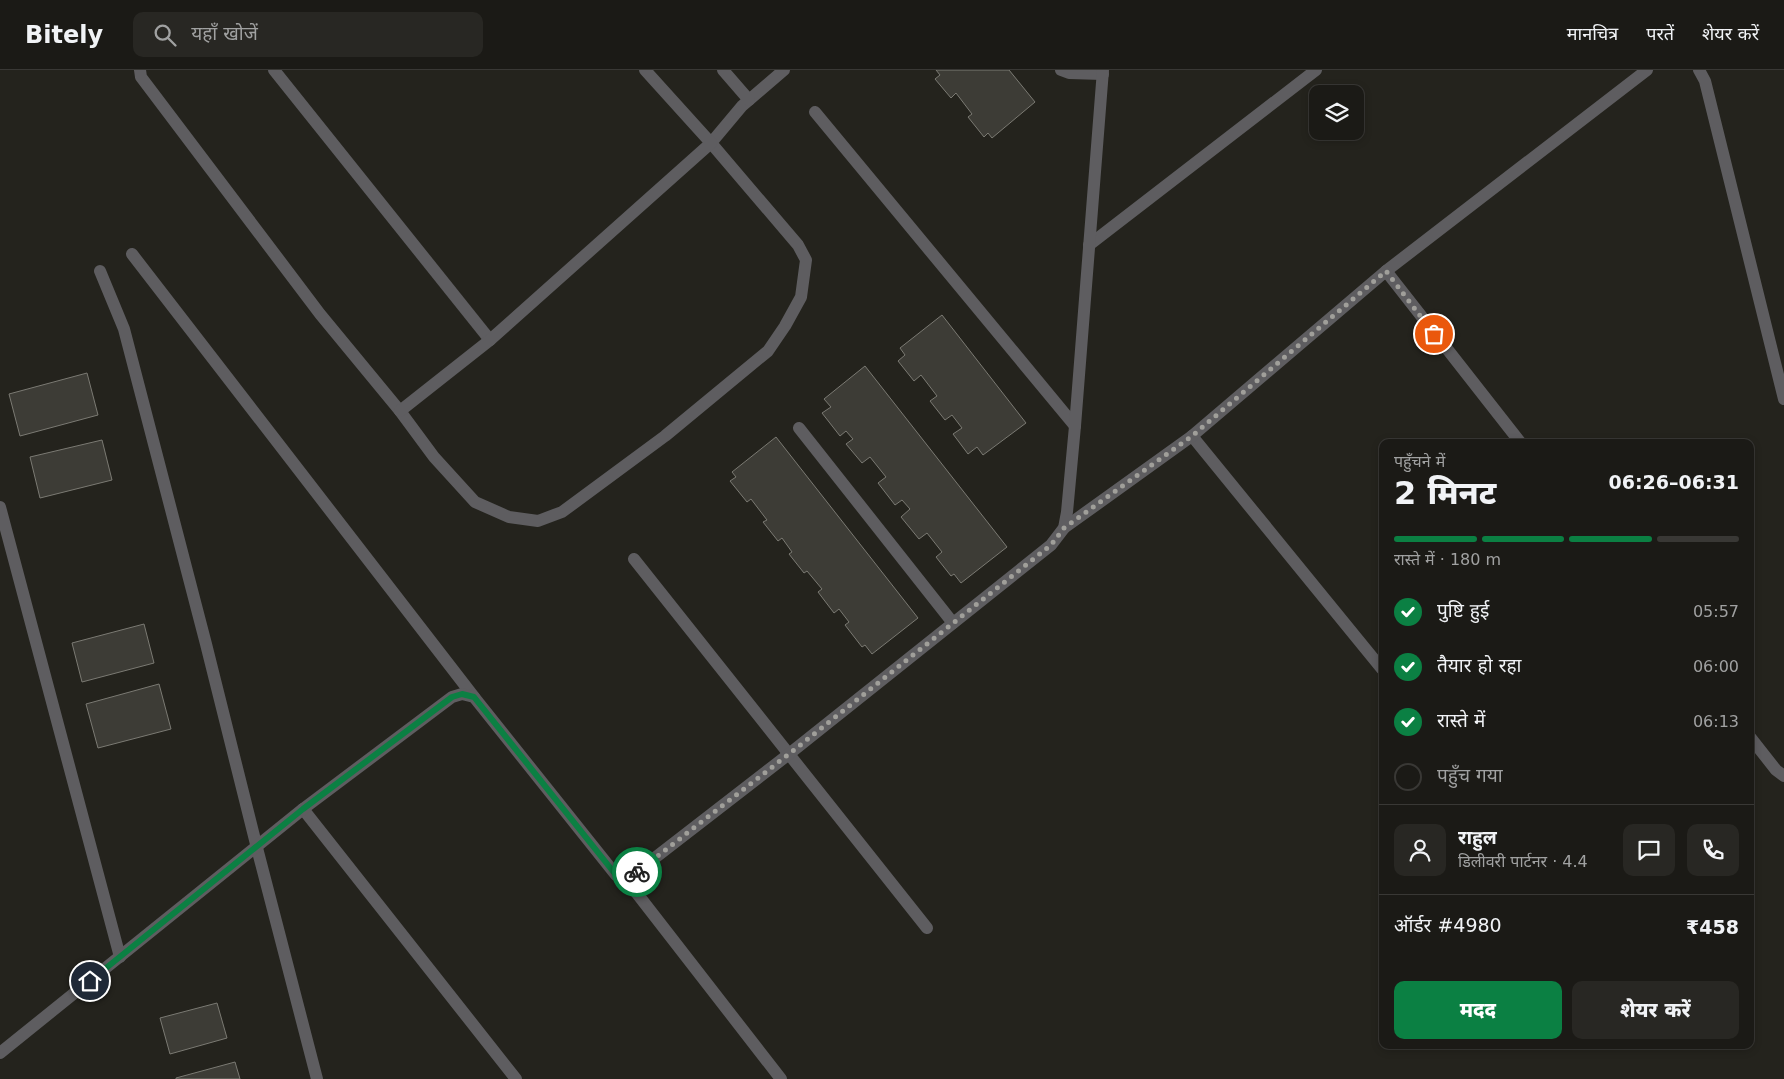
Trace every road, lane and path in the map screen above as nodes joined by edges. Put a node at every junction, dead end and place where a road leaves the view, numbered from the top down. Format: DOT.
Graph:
graph roads {
  1 [pos="140,70"];
  2 [pos="274,70"];
  3 [pos="646,70"];
  4 [pos="722,70"];
  5 [pos="784,70"];
  6 [pos="1061,70"];
  7 [pos="1316,70"];
  8 [pos="1647,70"];
  9 [pos="1700,70"];
  10 [pos="1103,72"];
  11 [pos="749,100"];
  12 [pos="815,112"];
  13 [pos="711,143"];
  14 [pos="1089,245"];
  15 [pos="132,254"];
  16 [pos="100,271"];
  17 [pos="1386,271"];
  18 [pos="490,340"];
  19 [pos="1784,399"];
  20 [pos="400,411"];
  21 [pos="1075,426"];
  22 [pos="799,428"];
  23 [pos="1192,436"];
  24 [pos="1518,439"];
  25 [pos="0,507"];
  26 [pos="1064,528"];
  27 [pos="634,559"];
  28 [pos="953,623"];
  29 [pos="1379,666"];
  30 [pos="474,697"];
  31 [pos="1754,742"];
  32 [pos="789,754"];
  33 [pos="1784,776"];
  34 [pos="303,809"];
  35 [pos="256,848"];
  36 [pos="625,878"];
  37 [pos="926,928"];
  38 [pos="120,957"];
  39 [pos="0,1053"];
  40 [pos="317,1079"];
  41 [pos="516,1079"];
  42 [pos="781,1079"];
  1 -- 20 [label="street"];
  2 -- 18 [label="street"];
  3 -- 13 [label="street"];
  4 -- 11 [label="street"];
  5 -- 11 [label="street"];
  6 -- 10 [label="street"];
  7 -- 14 [label="street"];
  8 -- 17 [label="street"];
  9 -- 19 [label="street"];
  10 -- 14 [label="street"];
  11 -- 13 [label="street"];
  12 -- 21 [label="street"];
  13 -- 18 [label="street"];
  13 -- 20 [label="street"];
  14 -- 21 [label="street"];
  15 -- 30 [label="street"];
  16 -- 35 [label="street"];
  17 -- 23 [label="street"];
  17 -- 24 [label="street"];
  18 -- 20 [label="street"];
  21 -- 26 [label="street"];
  22 -- 28 [label="street"];
  23 -- 26 [label="street"];
  23 -- 29 [label="street"];
  25 -- 38 [label="street"];
  26 -- 28 [label="street"];
  27 -- 32 [label="street"];
  28 -- 32 [label="street"];
  30 -- 34 [label="street"];
  30 -- 36 [label="street"];
  31 -- 33 [label="street"];
  32 -- 36 [label="street"];
  32 -- 37 [label="street"];
  34 -- 35 [label="street"];
  34 -- 41 [label="street"];
  35 -- 38 [label="street"];
  35 -- 40 [label="street"];
  36 -- 42 [label="street"];
  38 -- 39 [label="street"];
}
